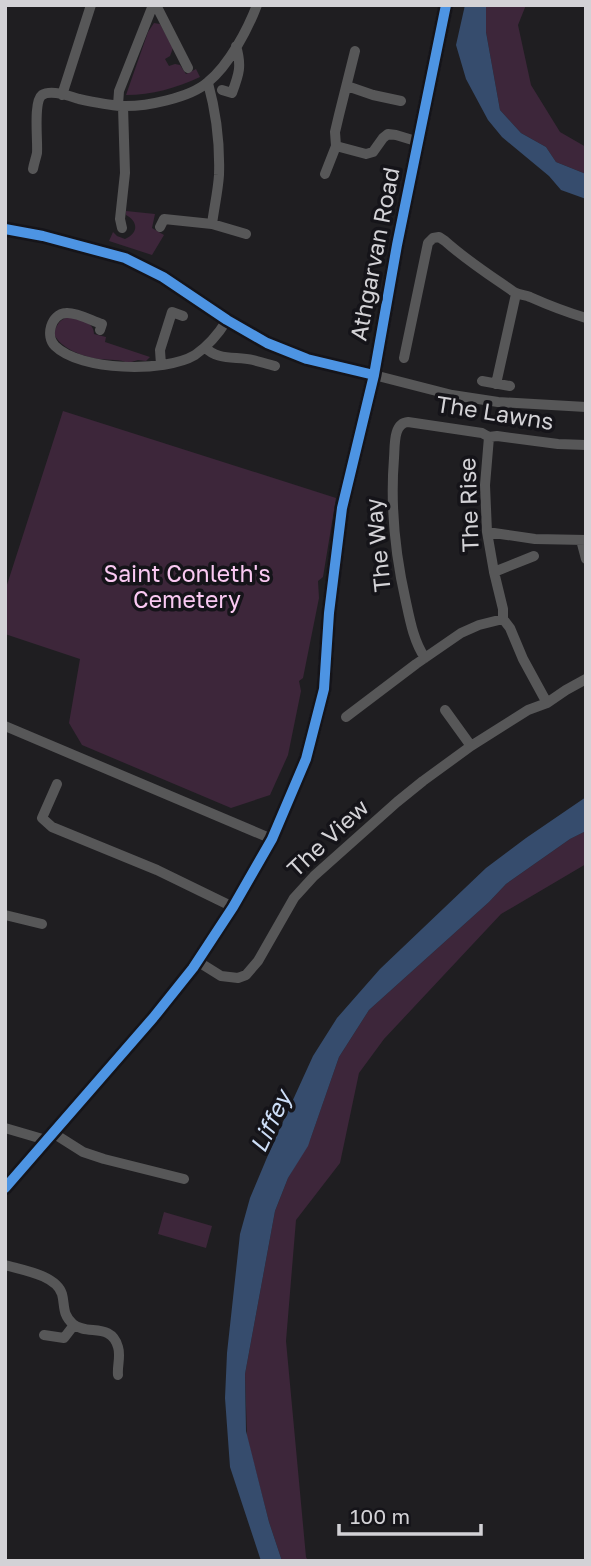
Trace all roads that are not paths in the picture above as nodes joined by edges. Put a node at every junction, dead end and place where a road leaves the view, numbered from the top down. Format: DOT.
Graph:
graph roads {
  1 [pos="91,5"];
  2 [pos="155,5"];
  3 [pos="257,5"];
  4 [pos="446,5"];
  5 [pos="236,46"];
  6 [pos="355,51"];
  7 [pos="182,56"];
  8 [pos="170,62"];
  9 [pos="188,68"];
  10 [pos="208,83"];
  11 [pos="347,86"];
  12 [pos="222,90"];
  13 [pos="62,95"];
  14 [pos="396,102"];
  15 [pos="121,106"];
  16 [pos="418,142"];
  17 [pos="335,146"];
  18 [pos="33,169"];
  19 [pos="325,174"];
  20 [pos="212,224"];
  21 [pos="160,227"];
  22 [pos="122,228"];
  23 [pos="5,229"];
  24 [pos="246,234"];
  25 [pos="403,294"];
  26 [pos="516,294"];
  27 [pos="417,296"];
  28 [pos="183,316"];
  29 [pos="586,318"];
  30 [pos="228,320"];
  31 [pos="100,330"];
  32 [pos="205,347"];
  33 [pos="404,358"];
  34 [pos="161,365"];
  35 [pos="275,366"];
  36 [pos="374,375"];
  37 [pos="481,381"];
  38 [pos="496,384"];
  39 [pos="510,386"];
  40 [pos="586,407"];
  41 [pos="399,425"];
  42 [pos="489,437"];
  43 [pos="586,445"];
  44 [pos="487,533"];
  45 [pos="583,540"];
  46 [pos="534,556"];
  47 [pos="586,559"];
  48 [pos="494,572"];
  49 [pos="503,619"];
  50 [pos="425,658"];
  51 [pos="586,680"];
  52 [pos="358,693"];
  53 [pos="365,703"];
  54 [pos="547,703"];
  55 [pos="445,710"];
  56 [pos="346,717"];
  57 [pos="5,726"];
  58 [pos="471,746"];
  59 [pos="57,785"];
  60 [pos="272,839"];
  61 [pos="233,907"];
  62 [pos="5,915"];
  63 [pos="42,924"];
  64 [pos="197,961"];
  65 [pos="5,1128"];
  66 [pos="50,1136"];
  67 [pos="184,1178"];
  68 [pos="5,1188"];
  69 [pos="5,1265"];
  70 [pos="74,1325"];
  71 [pos="44,1335"];
  72 [pos="118,1375"];
  1 -- 13 [label="street"];
  2 -- 7 [label="street"];
  2 -- 15 [label="street"];
  3 -- 5 [label="street"];
  4 -- 16 [label="main road, Athgarvan Road"];
  5 -- 10 [label="street"];
  5 -- 12 [label="street"];
  6 -- 11 [label="street"];
  7 -- 8 [label="street"];
  7 -- 9 [label="street"];
  10 -- 15 [label="street"];
  10 -- 20 [label="street"];
  11 -- 14 [label="street"];
  11 -- 17 [label="street"];
  13 -- 15 [label="street"];
  13 -- 18 [label="street"];
  15 -- 22 [label="street"];
  16 -- 17 [label="street"];
  16 -- 36 [label="main road, Athgarvan Road"];
  17 -- 19 [label="street"];
  20 -- 21 [label="street"];
  20 -- 24 [label="street"];
  23 -- 30 [label="street"];
  25 -- 27 [label="street"];
  26 -- 27 [label="street"];
  26 -- 29 [label="street"];
  26 -- 38 [label="street"];
  27 -- 33 [label="street"];
  28 -- 34 [label="street"];
  30 -- 32 [label="street"];
  30 -- 36 [label="street"];
  31 -- 34 [label="street"];
  32 -- 34 [label="street"];
  32 -- 35 [label="street"];
  36 -- 40 [label="street"];
  36 -- 60 [label="main road, Athgarvan Road"];
  37 -- 38 [label="street"];
  38 -- 39 [label="street"];
  41 -- 42 [label="street, The Lawns"];
  41 -- 50 [label="street, The Way"];
  42 -- 43 [label="street, The Lawns"];
  42 -- 44 [label="street, The Rise"];
  44 -- 45 [label="street"];
  44 -- 48 [label="street, The Rise"];
  45 -- 47 [label="street"];
  46 -- 48 [label="street, The Rise"];
  48 -- 49 [label="street, The Rise"];
  49 -- 50 [label="street"];
  49 -- 54 [label="street, The Rise"];
  50 -- 53 [label="street"];
  51 -- 54 [label="street, The View"];
  52 -- 53 [label="street"];
  53 -- 56 [label="street"];
  54 -- 58 [label="street, The View"];
  55 -- 58 [label="street"];
  57 -- 60 [label="street"];
  58 -- 64 [label="street, The View"];
  59 -- 61 [label="street"];
  60 -- 61 [label="main road, Athgarvan Road"];
  61 -- 64 [label="main road, Athgarvan Road"];
  62 -- 63 [label="street"];
  64 -- 66 [label="main road, Athgarvan Road"];
  65 -- 66 [label="street"];
  66 -- 67 [label="street"];
  66 -- 68 [label="main road, Athgarvan Road"];
  69 -- 70 [label="street"];
  70 -- 71 [label="street"];
  70 -- 72 [label="street"];
}
